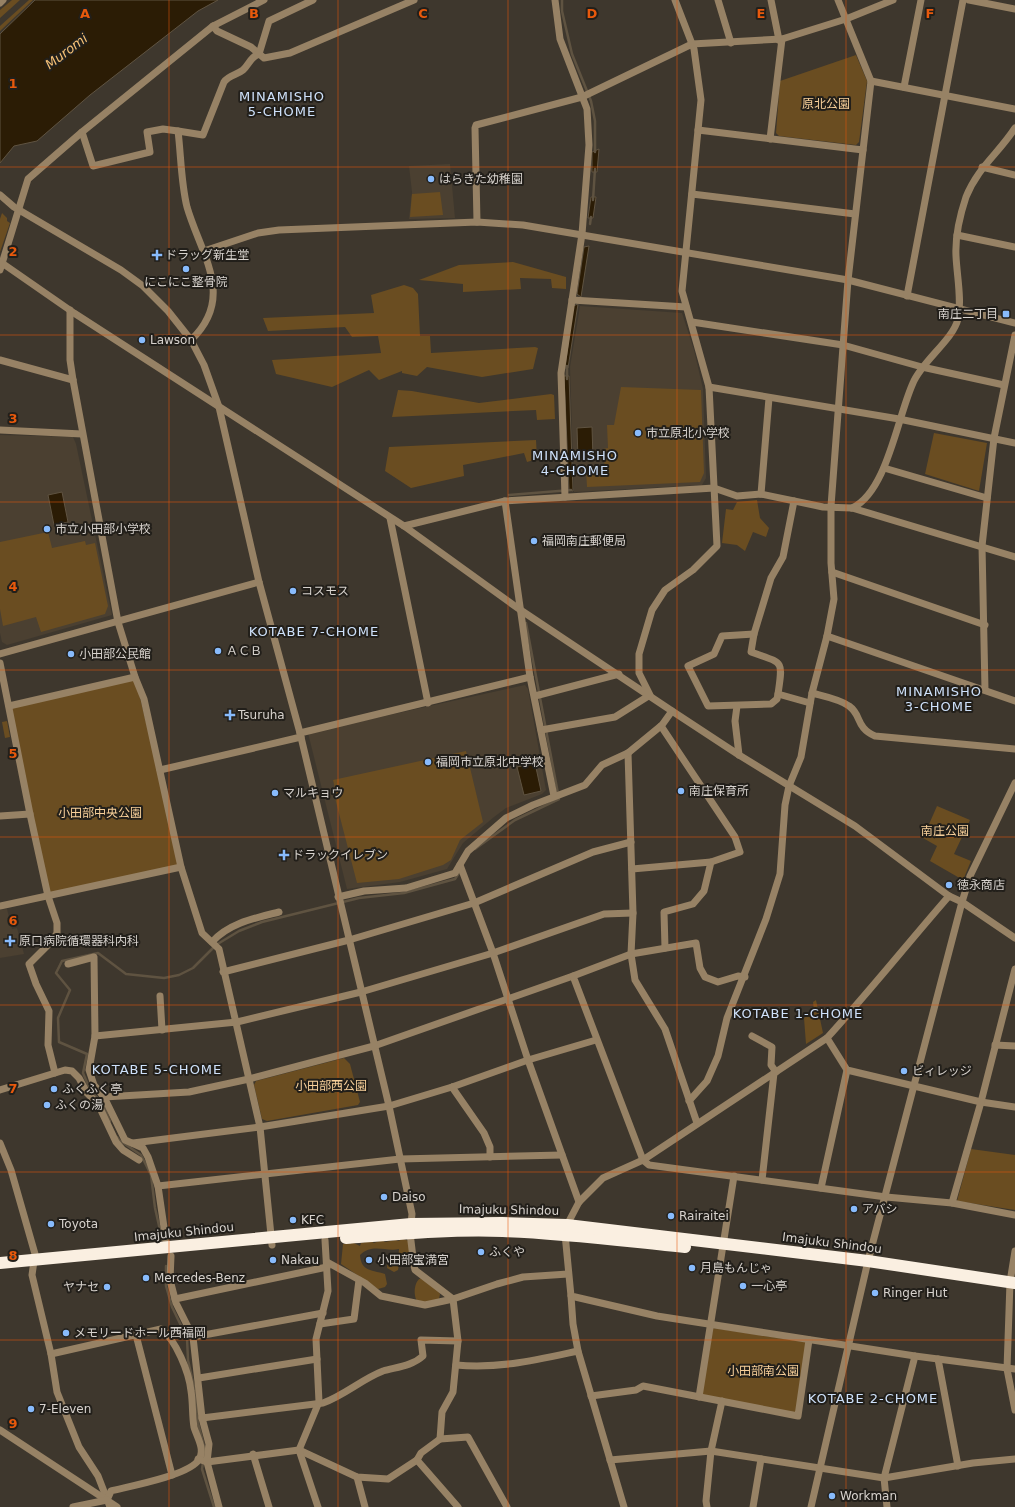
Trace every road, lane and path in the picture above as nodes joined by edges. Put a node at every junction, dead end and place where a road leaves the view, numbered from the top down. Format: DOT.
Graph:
graph roads {
  1 [pos="3,0"];
  2 [pos="264,0"];
  3 [pos="313,0"];
  4 [pos="414,0"];
  5 [pos="555,0"];
  6 [pos="676,0"];
  7 [pos="718,0"];
  8 [pos="771,0"];
  9 [pos="838,0"];
  10 [pos="893,0"];
  11 [pos="920,0"];
  12 [pos="963,0"];
  13 [pos="969,0"];
  14 [pos="0,3"];
  15 [pos="1015,9"];
  16 [pos="846,19"];
  17 [pos="213,26"];
  18 [pos="781,40"];
  19 [pos="731,42"];
  20 [pos="692,44"];
  21 [pos="258,54"];
  22 [pos="871,81"];
  23 [pos="904,87"];
  24 [pos="945,95"];
  25 [pos="582,97"];
  26 [pos="1015,109"];
  27 [pos="1015,128"];
  28 [pos="698,130"];
  29 [pos="178,131"];
  30 [pos="82,132"];
  31 [pos="770,138"];
  32 [pos="863,150"];
  33 [pos="982,167"];
  34 [pos="1015,175"];
  35 [pos="692,194"];
  36 [pos="0,195"];
  37 [pos="16,209"];
  38 [pos="856,214"];
  39 [pos="477,222"];
  40 [pos="582,234"];
  41 [pos="957,235"];
  42 [pos="1015,247"];
  43 [pos="204,251"];
  44 [pos="686,253"];
  45 [pos="1,266"];
  46 [pos="848,280"];
  47 [pos="907,296"];
  48 [pos="572,300"];
  49 [pos="686,307"];
  50 [pos="958,309"];
  51 [pos="70,310"];
  52 [pos="692,322"];
  53 [pos="1015,324"];
  54 [pos="1015,335"];
  55 [pos="191,340"];
  56 [pos="843,345"];
  57 [pos="0,360"];
  58 [pos="922,367"];
  59 [pos="73,380"];
  60 [pos="1004,385"];
  61 [pos="709,387"];
  62 [pos="769,398"];
  63 [pos="219,407"];
  64 [pos="838,409"];
  65 [pos="899,419"];
  66 [pos="0,430"];
  67 [pos="82,434"];
  68 [pos="994,438"];
  69 [pos="1015,443"];
  70 [pos="884,468"];
  71 [pos="714,488"];
  72 [pos="761,494"];
  73 [pos="565,497"];
  74 [pos="987,498"];
  75 [pos="505,501"];
  76 [pos="794,501"];
  77 [pos="831,506"];
  78 [pos="852,508"];
  79 [pos="390,518"];
  80 [pos="404,526"];
  81 [pos="982,546"];
  82 [pos="1015,557"];
  83 [pos="832,572"];
  84 [pos="259,582"];
  85 [pos="519,609"];
  86 [pos="118,622"];
  87 [pos="985,625"];
  88 [pos="754,634"];
  89 [pos="828,636"];
  90 [pos="0,654"];
  91 [pos="0,663"];
  92 [pos="620,674"];
  93 [pos="530,677"];
  94 [pos="135,678"];
  95 [pos="985,690"];
  96 [pos="812,693"];
  97 [pos="778,694"];
  98 [pos="650,695"];
  99 [pos="535,696"];
  100 [pos="1015,701"];
  101 [pos="428,703"];
  102 [pos="810,703"];
  103 [pos="9,706"];
  104 [pos="737,706"];
  105 [pos="672,711"];
  106 [pos="661,726"];
  107 [pos="545,729"];
  108 [pos="300,735"];
  109 [pos="1015,749"];
  110 [pos="628,753"];
  111 [pos="739,755"];
  112 [pos="160,770"];
  113 [pos="1015,783"];
  114 [pos="789,786"];
  115 [pos="557,795"];
  116 [pos="30,814"];
  117 [pos="0,816"];
  118 [pos="631,842"];
  119 [pos="711,862"];
  120 [pos="460,865"];
  121 [pos="181,867"];
  122 [pos="632,869"];
  123 [pos="48,896"];
  124 [pos="949,896"];
  125 [pos="338,897"];
  126 [pos="962,902"];
  127 [pos="474,903"];
  128 [pos="0,906"];
  129 [pos="279,912"];
  130 [pos="633,913"];
  131 [pos="1015,938"];
  132 [pos="349,940"];
  133 [pos="212,942"];
  134 [pos="665,948"];
  135 [pos="493,952"];
  136 [pos="631,954"];
  137 [pos="68,964"];
  138 [pos="1015,969"];
  139 [pos="224,972"];
  140 [pos="573,976"];
  141 [pos="745,976"];
  142 [pos="361,992"];
  143 [pos="160,996"];
  144 [pos="508,1000"];
  145 [pos="237,1022"];
  146 [pos="162,1030"];
  147 [pos="95,1036"];
  148 [pos="752,1036"];
  149 [pos="827,1038"];
  150 [pos="596,1040"];
  151 [pos="995,1045"];
  152 [pos="374,1046"];
  153 [pos="1015,1046"];
  154 [pos="528,1060"];
  155 [pos="847,1070"];
  156 [pos="775,1072"];
  157 [pos="54,1073"];
  158 [pos="249,1079"];
  159 [pos="915,1086"];
  160 [pos="452,1087"];
  161 [pos="0,1090"];
  162 [pos="104,1097"];
  163 [pos="688,1102"];
  164 [pos="981,1102"];
  165 [pos="389,1106"];
  166 [pos="1015,1107"];
  167 [pos="697,1123"];
  168 [pos="260,1126"];
  169 [pos="0,1143"];
  170 [pos="133,1143"];
  171 [pos="562,1155"];
  172 [pos="490,1157"];
  173 [pos="400,1159"];
  174 [pos="139,1160"];
  175 [pos="643,1160"];
  176 [pos="266,1174"];
  177 [pos="734,1176"];
  178 [pos="762,1180"];
  179 [pos="158,1186"];
  180 [pos="821,1188"];
  181 [pos="886,1197"];
  182 [pos="579,1202"];
  183 [pos="952,1203"];
  184 [pos="1015,1215"];
  185 [pos="411,1228"];
  186 [pos="566,1230"];
  187 [pos="325,1240"];
  188 [pos="272,1241"];
  189 [pos="722,1248"];
  190 [pos="1015,1251"];
  191 [pos="169,1252"];
  192 [pos="0,1263"];
  193 [pos="33,1264"];
  194 [pos="327,1264"];
  195 [pos="868,1265"];
  196 [pos="0,1271"];
  197 [pos="568,1274"];
  198 [pos="359,1280"];
  199 [pos="1013,1286"];
  200 [pos="571,1296"];
  201 [pos="175,1299"];
  202 [pos="453,1299"];
  203 [pos="323,1313"];
  204 [pos="320,1324"];
  205 [pos="710,1324"];
  206 [pos="136,1335"];
  207 [pos="193,1338"];
  208 [pos="809,1340"];
  209 [pos="458,1342"];
  210 [pos="848,1346"];
  211 [pos="578,1351"];
  212 [pos="51,1354"];
  213 [pos="915,1356"];
  214 [pos="317,1359"];
  215 [pos="938,1359"];
  216 [pos="456,1365"];
  217 [pos="1007,1369"];
  218 [pos="1015,1369"];
  219 [pos="199,1378"];
  220 [pos="591,1396"];
  221 [pos="699,1397"];
  222 [pos="722,1401"];
  223 [pos="319,1402"];
  224 [pos="1015,1410"];
  225 [pos="202,1418"];
  226 [pos="0,1430"];
  227 [pos="440,1439"];
  228 [pos="209,1444"];
  229 [pos="201,1447"];
  230 [pos="299,1450"];
  231 [pos="711,1451"];
  232 [pos="253,1454"];
  233 [pos="761,1459"];
  234 [pos="1015,1459"];
  235 [pos="198,1460"];
  236 [pos="417,1460"];
  237 [pos="610,1460"];
  238 [pos="207,1462"];
  239 [pos="958,1466"];
  240 [pos="821,1468"];
  241 [pos="172,1475"];
  242 [pos="357,1477"];
  243 [pos="884,1478"];
  244 [pos="107,1500"];
  245 [pos="73,1507"];
  246 [pos="110,1507"];
  247 [pos="117,1507"];
  248 [pos="219,1507"];
  249 [pos="269,1507"];
  250 [pos="318,1507"];
  251 [pos="365,1507"];
  252 [pos="458,1507"];
  253 [pos="507,1507"];
  254 [pos="624,1507"];
  255 [pos="707,1507"];
  256 [pos="753,1507"];
  257 [pos="812,1507"];
  258 [pos="887,1507"];
  1 -- 14 [label="street"];
  2 -- 17 [label="street"];
  3 -- 21 [label="street"];
  4 -- 21 [label="street"];
  5 -- 25 [label="street"];
  6 -- 20 [label="street"];
  7 -- 19 [label="street"];
  8 -- 18 [label="street"];
  9 -- 16 [label="street"];
  10 -- 16 [label="street"];
  11 -- 23 [label="street"];
  12 -- 24 [label="street"];
  13 -- 15 [label="street"];
  16 -- 18 [label="street"];
  16 -- 22 [label="street"];
  17 -- 21 [label="street"];
  17 -- 30 [label="street"];
  18 -- 19 [label="street"];
  18 -- 31 [label="street"];
  19 -- 20 [label="street"];
  20 -- 25 [label="street"];
  20 -- 28 [label="street"];
  21 -- 29 [label="street"];
  22 -- 23 [label="street"];
  22 -- 32 [label="street"];
  23 -- 24 [label="street"];
  24 -- 26 [label="street"];
  24 -- 47 [label="street"];
  25 -- 39 [label="street"];
  25 -- 40 [label="street"];
  27 -- 33 [label="street"];
  28 -- 31 [label="street"];
  28 -- 35 [label="street"];
  29 -- 30 [label="street"];
  29 -- 43 [label="street"];
  30 -- 37 [label="street"];
  31 -- 32 [label="street"];
  32 -- 38 [label="street"];
  33 -- 34 [label="street"];
  33 -- 41 [label="street"];
  35 -- 38 [label="street"];
  35 -- 44 [label="street"];
  36 -- 37 [label="street"];
  37 -- 45 [label="street"];
  37 -- 55 [label="street"];
  38 -- 46 [label="street"];
  39 -- 40 [label="street"];
  39 -- 43 [label="street"];
  40 -- 44 [label="street"];
  40 -- 48 [label="street"];
  41 -- 42 [label="street"];
  41 -- 50 [label="street"];
  43 -- 55 [label="street"];
  44 -- 46 [label="street"];
  44 -- 49 [label="street"];
  45 -- 51 [label="street"];
  46 -- 47 [label="street"];
  46 -- 56 [label="street"];
  47 -- 50 [label="street"];
  48 -- 49 [label="street"];
  48 -- 73 [label="street"];
  49 -- 52 [label="street"];
  50 -- 53 [label="street"];
  50 -- 58 [label="street"];
  51 -- 59 [label="street"];
  51 -- 63 [label="street"];
  52 -- 56 [label="street"];
  52 -- 61 [label="street"];
  54 -- 60 [label="street"];
  55 -- 63 [label="street"];
  56 -- 58 [label="street"];
  56 -- 64 [label="street"];
  57 -- 59 [label="street"];
  58 -- 60 [label="street"];
  58 -- 65 [label="street"];
  59 -- 67 [label="street"];
  60 -- 68 [label="street"];
  61 -- 62 [label="street"];
  61 -- 71 [label="street"];
  62 -- 64 [label="street"];
  62 -- 72 [label="street"];
  63 -- 79 [label="street"];
  63 -- 84 [label="street"];
  64 -- 65 [label="street"];
  64 -- 77 [label="street"];
  65 -- 68 [label="street"];
  65 -- 70 [label="street"];
  66 -- 67 [label="street"];
  67 -- 86 [label="street"];
  68 -- 69 [label="street"];
  68 -- 74 [label="street"];
  70 -- 74 [label="street"];
  70 -- 78 [label="street"];
  71 -- 72 [label="street"];
  71 -- 73 [label="street"];
  71 -- 98 [label="street"];
  72 -- 76 [label="street"];
  73 -- 75 [label="street"];
  74 -- 81 [label="street"];
  75 -- 80 [label="street"];
  75 -- 85 [label="street"];
  76 -- 77 [label="street"];
  76 -- 88 [label="street"];
  77 -- 78 [label="street"];
  77 -- 83 [label="street"];
  78 -- 81 [label="street"];
  79 -- 80 [label="street"];
  79 -- 101 [label="street"];
  80 -- 85 [label="street"];
  81 -- 82 [label="street"];
  81 -- 87 [label="street"];
  83 -- 87 [label="street"];
  83 -- 89 [label="street"];
  84 -- 86 [label="street"];
  84 -- 108 [label="street"];
  85 -- 92 [label="street"];
  85 -- 93 [label="street"];
  86 -- 90 [label="street"];
  86 -- 94 [label="street"];
  87 -- 95 [label="street"];
  88 -- 97 [label="street"];
  88 -- 104 [label="street"];
  89 -- 95 [label="street"];
  89 -- 96 [label="street"];
  91 -- 103 [label="street"];
  92 -- 98 [label="street"];
  92 -- 99 [label="street"];
  93 -- 99 [label="street"];
  93 -- 101 [label="street"];
  94 -- 103 [label="street"];
  94 -- 112 [label="street"];
  95 -- 100 [label="street"];
  96 -- 102 [label="street"];
  96 -- 109 [label="street"];
  97 -- 102 [label="street"];
  97 -- 104 [label="street"];
  98 -- 105 [label="street"];
  98 -- 107 [label="street"];
  99 -- 107 [label="street"];
  101 -- 108 [label="street"];
  102 -- 114 [label="street"];
  103 -- 116 [label="street"];
  104 -- 111 [label="street"];
  105 -- 106 [label="street"];
  105 -- 111 [label="street"];
  106 -- 110 [label="street"];
  106 -- 119 [label="street"];
  107 -- 115 [label="street"];
  108 -- 112 [label="street"];
  108 -- 125 [label="street"];
  110 -- 115 [label="street"];
  110 -- 118 [label="street"];
  111 -- 114 [label="street"];
  112 -- 121 [label="street"];
  113 -- 126 [label="street"];
  114 -- 124 [label="street"];
  114 -- 141 [label="street"];
  115 -- 120 [label="street"];
  116 -- 117 [label="street"];
  116 -- 123 [label="street"];
  118 -- 122 [label="street"];
  118 -- 127 [label="street"];
  119 -- 122 [label="street"];
  119 -- 134 [label="street"];
  120 -- 125 [label="street"];
  120 -- 127 [label="street"];
  121 -- 123 [label="street"];
  121 -- 133 [label="street"];
  122 -- 130 [label="street"];
  123 -- 128 [label="street"];
  123 -- 157 [label="street"];
  124 -- 126 [label="street"];
  124 -- 149 [label="street"];
  125 -- 132 [label="street"];
  126 -- 131 [label="street"];
  126 -- 159 [label="street"];
  127 -- 132 [label="street"];
  127 -- 135 [label="street"];
  129 -- 133 [label="street"];
  130 -- 135 [label="street"];
  130 -- 136 [label="street"];
  132 -- 139 [label="street"];
  132 -- 142 [label="street"];
  133 -- 139 [label="street"];
  134 -- 136 [label="street"];
  134 -- 141 [label="street"];
  135 -- 142 [label="street"];
  135 -- 144 [label="street"];
  136 -- 140 [label="street"];
  136 -- 163 [label="street"];
  137 -- 147 [label="street"];
  138 -- 151 [label="street"];
  139 -- 145 [label="street"];
  140 -- 144 [label="street"];
  140 -- 150 [label="street"];
  141 -- 163 [label="street"];
  142 -- 145 [label="street"];
  142 -- 152 [label="street"];
  143 -- 146 [label="street"];
  144 -- 152 [label="street"];
  144 -- 154 [label="street"];
  145 -- 146 [label="street"];
  145 -- 158 [label="street"];
  146 -- 147 [label="street"];
  147 -- 162 [label="street"];
  148 -- 156 [label="street"];
  149 -- 155 [label="street"];
  149 -- 156 [label="street"];
  150 -- 154 [label="street"];
  150 -- 175 [label="street"];
  151 -- 153 [label="street"];
  151 -- 164 [label="street"];
  152 -- 158 [label="street"];
  152 -- 165 [label="street"];
  154 -- 160 [label="street"];
  154 -- 171 [label="street"];
  155 -- 159 [label="street"];
  155 -- 180 [label="street"];
  156 -- 167 [label="street"];
  156 -- 178 [label="street"];
  157 -- 161 [label="street"];
  157 -- 174 [label="street"];
  158 -- 162 [label="street"];
  158 -- 168 [label="street"];
  159 -- 164 [label="street"];
  159 -- 181 [label="street"];
  160 -- 165 [label="street"];
  160 -- 172 [label="street"];
  162 -- 170 [label="street"];
  163 -- 167 [label="street"];
  164 -- 166 [label="street"];
  164 -- 183 [label="street"];
  165 -- 168 [label="street"];
  165 -- 173 [label="street"];
  167 -- 175 [label="street"];
  168 -- 170 [label="street"];
  168 -- 176 [label="street"];
  169 -- 193 [label="street"];
  170 -- 179 [label="street"];
  171 -- 172 [label="street"];
  171 -- 182 [label="street"];
  172 -- 173 [label="street"];
  173 -- 176 [label="street"];
  173 -- 185 [label="street"];
  175 -- 177 [label="street"];
  175 -- 182 [label="street"];
  176 -- 179 [label="street"];
  176 -- 188 [label="street"];
  177 -- 178 [label="street"];
  177 -- 189 [label="street"];
  178 -- 180 [label="street"];
  179 -- 191 [label="street"];
  180 -- 181 [label="street"];
  181 -- 183 [label="street"];
  181 -- 195 [label="street"];
  182 -- 186 [label="street"];
  183 -- 184 [label="street"];
  185 -- 186 [label="highway, Imajuku Shindou"];
  185 -- 187 [label="highway, Imajuku Shindou"];
  185 -- 188 [label="highway, Imajuku Shindou"];
  185 -- 202 [label="street"];
  186 -- 189 [label="highway, Imajuku Shindou"];
  186 -- 197 [label="street"];
  187 -- 188 [label="highway, Imajuku Shindou"];
  187 -- 194 [label="street"];
  188 -- 191 [label="highway, Imajuku Shindou"];
  189 -- 195 [label="highway, Imajuku Shindou"];
  189 -- 205 [label="street"];
  190 -- 199 [label="street"];
  191 -- 193 [label="highway, Imajuku Shindou"];
  191 -- 201 [label="street"];
  192 -- 193 [label="highway, Imajuku Shindou"];
  193 -- 196 [label="highway, Imajuku Shindou"];
  193 -- 212 [label="street"];
  194 -- 198 [label="street"];
  194 -- 201 [label="street"];
  194 -- 203 [label="street"];
  195 -- 199 [label="highway, Imajuku Shindou"];
  195 -- 210 [label="street"];
  197 -- 200 [label="street"];
  197 -- 202 [label="street"];
  198 -- 202 [label="street"];
  198 -- 204 [label="street"];
  199 -- 217 [label="street"];
  200 -- 205 [label="street"];
  200 -- 211 [label="street"];
  201 -- 207 [label="street"];
  202 -- 209 [label="street"];
  203 -- 204 [label="street"];
  203 -- 207 [label="street"];
  204 -- 214 [label="street"];
  205 -- 208 [label="street"];
  205 -- 221 [label="street"];
  206 -- 212 [label="street"];
  206 -- 229 [label="street"];
  206 -- 241 [label="street"];
  207 -- 219 [label="street"];
  208 -- 210 [label="street"];
  208 -- 222 [label="street"];
  209 -- 216 [label="street"];
  209 -- 223 [label="street"];
  210 -- 213 [label="street"];
  210 -- 240 [label="street"];
  211 -- 216 [label="street"];
  211 -- 220 [label="street"];
  212 -- 244 [label="street"];
  213 -- 215 [label="street"];
  213 -- 243 [label="street"];
  214 -- 219 [label="street"];
  214 -- 223 [label="street"];
  215 -- 217 [label="street"];
  215 -- 239 [label="street"];
  216 -- 227 [label="street"];
  217 -- 218 [label="street"];
  217 -- 224 [label="street"];
  219 -- 225 [label="street"];
  220 -- 221 [label="street"];
  220 -- 237 [label="street"];
  221 -- 222 [label="street"];
  222 -- 231 [label="street"];
  223 -- 225 [label="street"];
  223 -- 230 [label="street"];
  225 -- 228 [label="street"];
  226 -- 244 [label="street"];
  227 -- 236 [label="street"];
  227 -- 253 [label="street"];
  228 -- 229 [label="street"];
  228 -- 238 [label="street"];
  229 -- 235 [label="street"];
  230 -- 232 [label="street"];
  230 -- 242 [label="street"];
  230 -- 250 [label="street"];
  231 -- 233 [label="street"];
  231 -- 237 [label="street"];
  231 -- 255 [label="street"];
  232 -- 238 [label="street"];
  232 -- 249 [label="street"];
  233 -- 240 [label="street"];
  233 -- 256 [label="street"];
  234 -- 239 [label="street"];
  235 -- 238 [label="street"];
  235 -- 241 [label="street"];
  236 -- 242 [label="street"];
  236 -- 252 [label="street"];
  237 -- 254 [label="street"];
  238 -- 248 [label="street"];
  239 -- 243 [label="street"];
  240 -- 243 [label="street"];
  240 -- 257 [label="street"];
  241 -- 244 [label="street"];
  242 -- 251 [label="street"];
  243 -- 258 [label="street"];
  244 -- 245 [label="street"];
  244 -- 246 [label="street"];
  244 -- 247 [label="street"];
}
